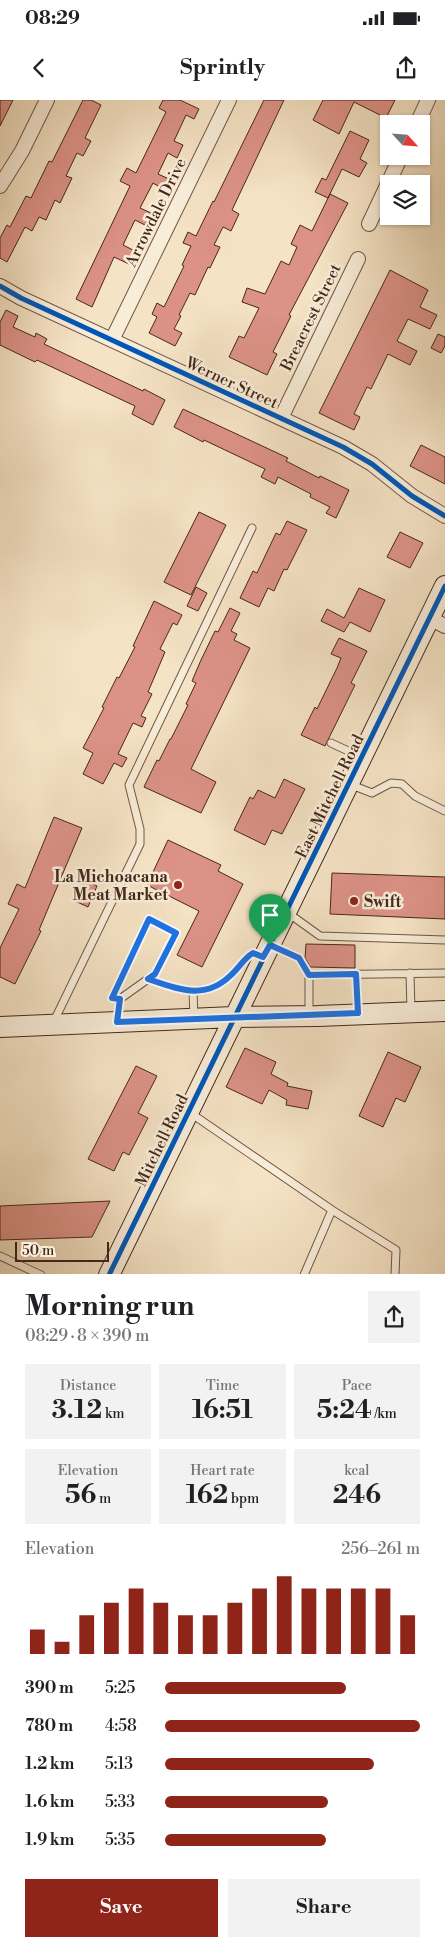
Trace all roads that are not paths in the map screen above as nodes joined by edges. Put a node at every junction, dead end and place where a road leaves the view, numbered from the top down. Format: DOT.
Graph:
graph roads {
  1 [pos="47,100"];
  2 [pos="229,100"];
  3 [pos="428,100"];
  4 [pos="421,115"];
  5 [pos="397,165"];
  6 [pos="0,186"];
  7 [pos="369,224"];
  8 [pos="358,259"];
  9 [pos="0,286"];
  10 [pos="112,340"];
  11 [pos="281,418"];
  12 [pos="445,516"];
  13 [pos="252,528"];
  14 [pos="445,586"];
  15 [pos="437,622"];
  16 [pos="331,742"];
  17 [pos="362,757"];
  18 [pos="349,783"];
  19 [pos="445,811"];
  20 [pos="286,912"];
  21 [pos="445,940"];
  22 [pos="266,951"];
  23 [pos="445,973"];
  24 [pos="356,974"];
  25 [pos="410,974"];
  26 [pos="309,975"];
  27 [pos="148,979"];
  28 [pos="194,991"];
  29 [pos="120,999"];
  30 [pos="445,1011"];
  31 [pos="411,1012"];
  32 [pos="358,1013"];
  33 [pos="308,1016"];
  34 [pos="234,1017"];
  35 [pos="194,1018"];
  36 [pos="117,1022"];
  37 [pos="52,1026"];
  38 [pos="0,1028"];
  39 [pos="189,1111"];
  40 [pos="332,1210"];
  41 [pos="0,1256"];
  42 [pos="41,1274"];
  43 [pos="109,1274"];
  44 [pos="304,1274"];
  45 [pos="395,1274"];
  1 -- 6 [label="street"];
  2 -- 10 [label="street, Arrowdale Drive"];
  3 -- 4 [label="street"];
  5 -- 7 [label="street"];
  8 -- 11 [label="street, Breacrest Street"];
  9 -- 10 [label="street, Werner Street"];
  10 -- 11 [label="street, Werner Street"];
  11 -- 12 [label="street, Werner Street"];
  13 -- 37 [label="lane"];
  14 -- 15 [label="street, East Mitchell Road"];
  15 -- 17 [label="street, East Mitchell Road"];
  16 -- 17 [label="lane"];
  17 -- 18 [label="street, East Mitchell Road"];
  18 -- 19 [label="lane"];
  18 -- 20 [label="street, East Mitchell Road"];
  20 -- 21 [label="lane"];
  20 -- 22 [label="street, East Mitchell Road"];
  22 -- 26 [label="lane"];
  22 -- 28 [label="lane"];
  22 -- 34 [label="street, East Mitchell Road"];
  23 -- 25 [label="lane"];
  24 -- 25 [label="lane"];
  24 -- 26 [label="lane"];
  24 -- 32 [label="lane"];
  25 -- 31 [label="lane"];
  26 -- 33 [label="lane"];
  27 -- 28 [label="lane"];
  27 -- 29 [label="lane"];
  27 -- 29 [label="lane"];
  28 -- 35 [label="lane"];
  29 -- 36 [label="lane"];
  30 -- 31 [label="street"];
  31 -- 32 [label="street"];
  32 -- 33 [label="street"];
  33 -- 34 [label="street"];
  34 -- 35 [label="street"];
  34 -- 39 [label="street, Mitchell Road"];
  35 -- 36 [label="street"];
  36 -- 37 [label="street"];
  37 -- 38 [label="street"];
  39 -- 40 [label="lane"];
  39 -- 43 [label="street, Mitchell Road"];
  40 -- 44 [label="lane"];
  40 -- 45 [label="lane"];
  41 -- 42 [label="lane"];
}
